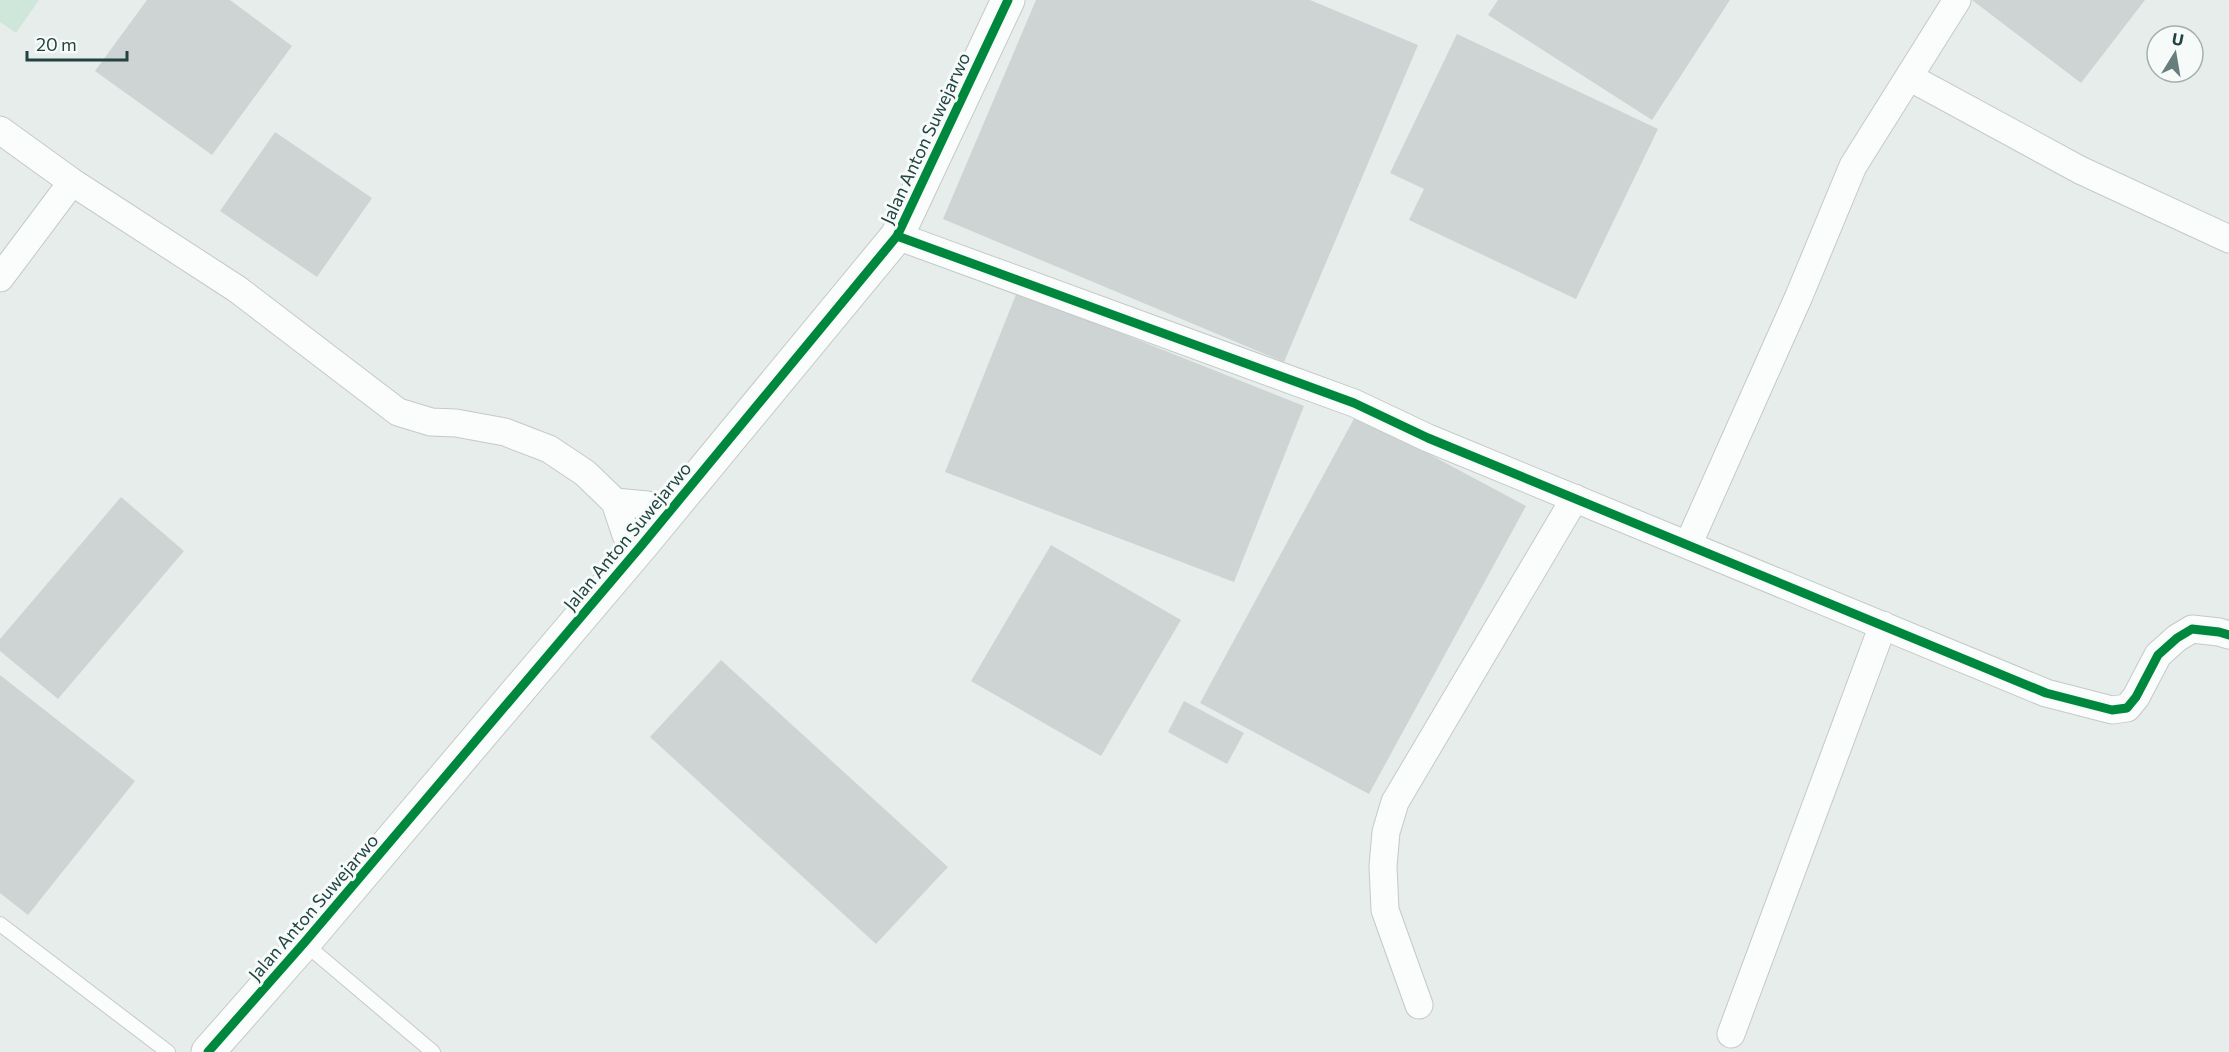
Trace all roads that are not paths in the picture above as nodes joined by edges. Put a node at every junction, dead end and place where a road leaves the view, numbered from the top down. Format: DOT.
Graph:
graph roads {
  1 [pos="1008,0"];
  2 [pos="1958,0"];
  3 [pos="1909,77"];
  4 [pos="0,130"];
  5 [pos="72,182"];
  6 [pos="897,236"];
  7 [pos="2229,239"];
  8 [pos="0,278"];
  9 [pos="1575,498"];
  10 [pos="615,502"];
  11 [pos="664,518"];
  12 [pos="1688,545"];
  13 [pos="641,546"];
  14 [pos="1883,625"];
  15 [pos="2229,635"];
  16 [pos="0,924"];
  17 [pos="304,943"];
  18 [pos="1419,1005"];
  19 [pos="1731,1034"];
  20 [pos="168,1052"];
  21 [pos="208,1052"];
  22 [pos="433,1052"];
  1 -- 6 [label="street, Jalan Anton Suwejarwo"];
  2 -- 3 [label="street"];
  3 -- 7 [label="street"];
  3 -- 12 [label="street"];
  4 -- 5 [label="street"];
  5 -- 8 [label="street"];
  5 -- 10 [label="street"];
  6 -- 9 [label="street"];
  6 -- 11 [label="street, Jalan Anton Suwejarwo"];
  9 -- 12 [label="street"];
  9 -- 18 [label="street"];
  10 -- 11 [label="street"];
  10 -- 13 [label="street"];
  11 -- 13 [label="street, Jalan Anton Suwejarwo"];
  12 -- 14 [label="street"];
  13 -- 17 [label="street, Jalan Anton Suwejarwo"];
  14 -- 15 [label="street"];
  14 -- 19 [label="street"];
  16 -- 20 [label="lane"];
  17 -- 21 [label="street, Jalan Anton Suwejarwo"];
  17 -- 22 [label="lane"];
}
